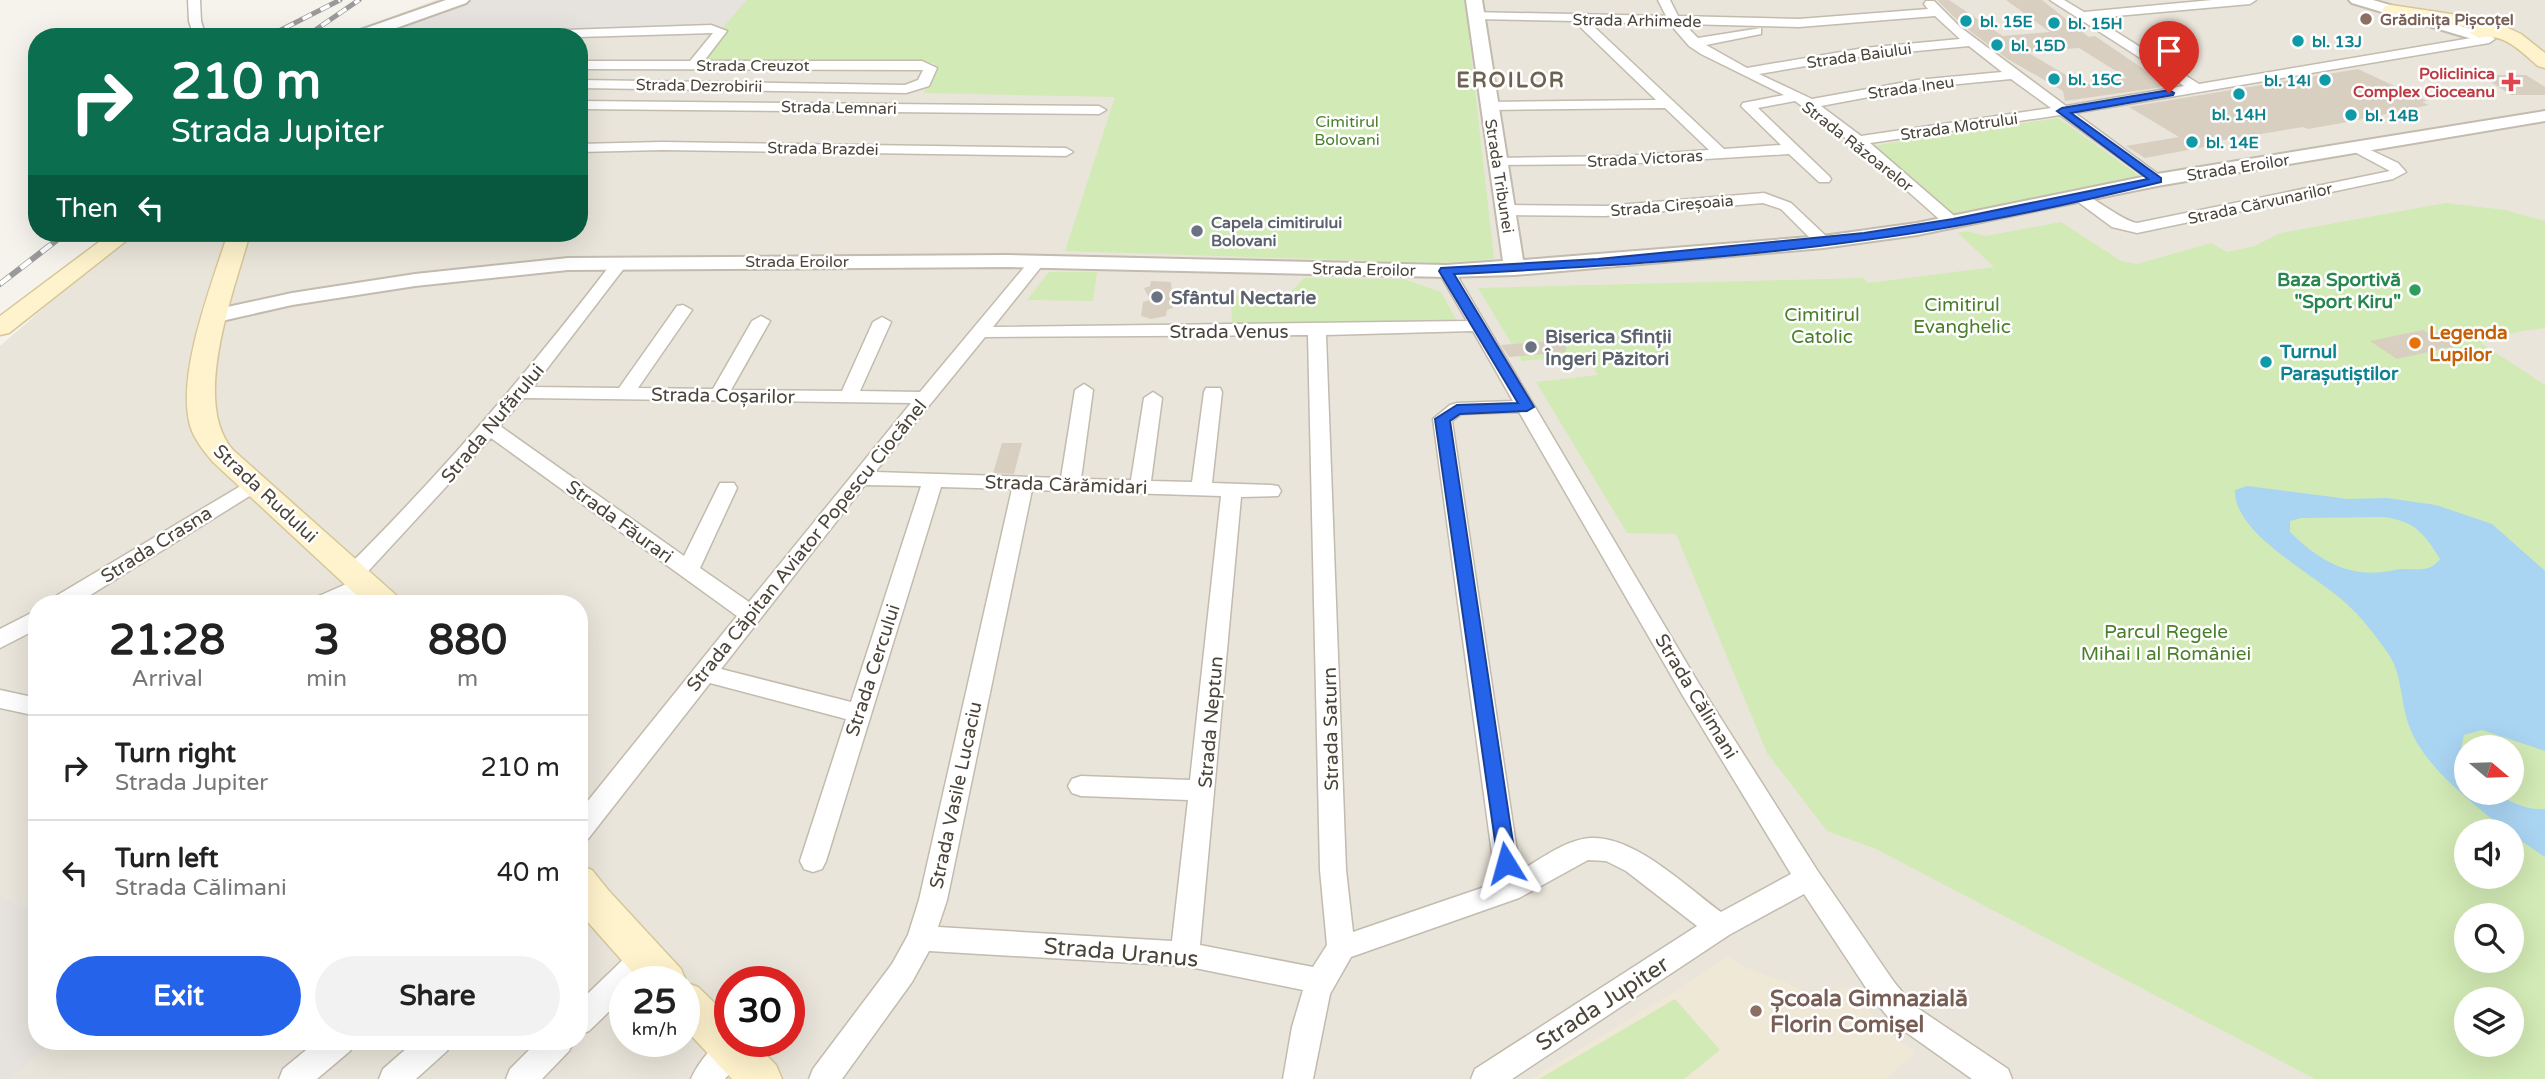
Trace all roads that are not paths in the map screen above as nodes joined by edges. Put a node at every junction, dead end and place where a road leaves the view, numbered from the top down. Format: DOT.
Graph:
graph roads {
  1 [pos="195,0"];
  2 [pos="461,0"];
  3 [pos="1664,0"];
  4 [pos="1926,0"];
  5 [pos="2056,0"];
  6 [pos="2250,0"];
  7 [pos="2357,0"];
  8 [pos="1475,8"];
  9 [pos="2391,10"];
  10 [pos="1937,12"];
  11 [pos="2080,16"];
  12 [pos="1579,19"];
  13 [pos="1673,21"];
  14 [pos="1799,23"];
  15 [pos="198,28"];
  16 [pos="381,28"];
  17 [pos="2484,29"];
  18 [pos="588,33"];
  19 [pos="1972,42"];
  20 [pos="1694,43"];
  21 [pos="2545,62"];
  22 [pos="588,65"];
  23 [pos="694,65"];
  24 [pos="927,66"];
  25 [pos="2545,68"];
  26 [pos="1746,72"];
  27 [pos="2014,75"];
  28 [pos="588,85"];
  29 [pos="2196,88"];
  30 [pos="1803,101"];
  31 [pos="1669,104"];
  32 [pos="588,105"];
  33 [pos="1489,106"];
  34 [pos="1099,110"];
  35 [pos="2062,111"];
  36 [pos="2545,116"];
  37 [pos="1856,141"];
  38 [pos="2356,147"];
  39 [pos="588,148"];
  40 [pos="1792,149"];
  41 [pos="1066,152"];
  42 [pos="1721,154"];
  43 [pos="1497,162"];
  44 [pos="1824,179"];
  45 [pos="2157,180"];
  46 [pos="2078,196"];
  47 [pos="1505,210"];
  48 [pos="1953,223"];
  49 [pos="113,242"];
  50 [pos="237,242"];
  51 [pos="1823,242"];
  52 [pos="1037,262"];
  53 [pos="620,263"];
  54 [pos="1514,268"];
  55 [pos="1446,271"];
  56 [pos="683,310"];
  57 [pos="216,316"];
  58 [pos="761,321"];
  59 [pos="881,322"];
  60 [pos="1478,326"];
  61 [pos="0,328"];
  62 [pos="1317,330"];
  63 [pos="980,332"];
  64 [pos="1084,390"];
  65 [pos="521,392"];
  66 [pos="1213,393"];
  67 [pos="625,394"];
  68 [pos="719,395"];
  69 [pos="849,396"];
  70 [pos="925,398"];
  71 [pos="1153,398"];
  72 [pos="1527,407"];
  73 [pos="490,428"];
  74 [pos="860,478"];
  75 [pos="933,480"];
  76 [pos="1023,483"];
  77 [pos="254,484"];
  78 [pos="1070,484"];
  79 [pos="1140,487"];
  80 [pos="727,488"];
  81 [pos="1201,489"];
  82 [pos="1232,490"];
  83 [pos="1271,491"];
  84 [pos="688,570"];
  85 [pos="368,588"];
  86 [pos="74,595"];
  87 [pos="347,595"];
  88 [pos="751,615"];
  89 [pos="28,623"];
  90 [pos="0,640"];
  91 [pos="703,673"];
  92 [pos="0,699"];
  93 [pos="28,705"];
  94 [pos="858,713"];
  95 [pos="1081,786"];
  96 [pos="1203,791"];
  97 [pos="588,820"];
  98 [pos="813,861"];
  99 [pos="1808,878"];
  100 [pos="1510,890"];
  101 [pos="588,903"];
  102 [pos="1719,927"];
  103 [pos="921,938"];
  104 [pos="1341,948"];
  105 [pos="1185,954"];
  106 [pos="651,966"];
  107 [pos="1320,981"];
  108 [pos="609,1001"];
  109 [pos="588,1016"];
  110 [pos="700,1029"];
  111 [pos="329,1050"];
  112 [pos="427,1050"];
  113 [pos="550,1050"];
  114 [pos="719,1064"];
  115 [pos="294,1079"];
  116 [pos="394,1079"];
  117 [pos="521,1079"];
  118 [pos="761,1079"];
  119 [pos="824,1079"];
  120 [pos="1298,1079"];
  121 [pos="1486,1079"];
  122 [pos="1997,1079"];
  1 -- 15 [label="street"];
  2 -- 16 [label="street"];
  3 -- 13 [label="street, Strada Răzoarelor"];
  4 -- 10 [label="street"];
  5 -- 11 [label="street"];
  6 -- 11 [label="street"];
  7 -- 9 [label="street"];
  8 -- 12 [label="street, Strada Arhimede"];
  8 -- 33 [label="street, Strada Tribunei"];
  9 -- 17 [label="street"];
  9 -- 17 [label="main road"];
  10 -- 14 [label="street, Strada Arhimede"];
  10 -- 19 [label="street"];
  11 -- 29 [label="street"];
  12 -- 13 [label="street, Strada Arhimede"];
  12 -- 31 [label="street"];
  13 -- 14 [label="street, Strada Arhimede"];
  13 -- 20 [label="street, Strada Răzoarelor"];
  14 -- 20 [label="street, Strada Arhimede"];
  17 -- 21 [label="main road"];
  17 -- 25 [label="main road"];
  17 -- 29 [label="street, Strada Motrului"];
  18 -- 23 [label="street"];
  19 -- 26 [label="street, Strada Baiului"];
  19 -- 27 [label="street"];
  20 -- 26 [label="street, Strada Răzoarelor"];
  22 -- 23 [label="street, Strada Creuzot"];
  23 -- 24 [label="street, Strada Creuzot"];
  24 -- 28 [label="street, Strada Dezrobirii"];
  26 -- 30 [label="street, Strada Răzoarelor"];
  27 -- 30 [label="street, Strada Ineu"];
  27 -- 35 [label="street"];
  29 -- 35 [label="street, Strada Motrului"];
  30 -- 37 [label="street, Strada Răzoarelor"];
  30 -- 40 [label="street, Strada Ineu"];
  31 -- 33 [label="street"];
  31 -- 42 [label="street"];
  32 -- 34 [label="street, Strada Lemnari"];
  33 -- 43 [label="street, Strada Tribunei"];
  35 -- 37 [label="street, Strada Motrului"];
  35 -- 45 [label="street"];
  36 -- 38 [label="street, Strada Eroilor"];
  37 -- 48 [label="street, Strada Răzoarelor"];
  38 -- 45 [label="street, Strada Eroilor"];
  38 -- 46 [label="street, Strada Cărvunarilor"];
  39 -- 41 [label="street, Strada Brazdei"];
  40 -- 42 [label="street, Strada Victoras"];
  40 -- 44 [label="street"];
  42 -- 43 [label="street, Strada Victoras"];
  43 -- 47 [label="street, Strada Tribunei"];
  45 -- 46 [label="street, Strada Eroilor"];
  46 -- 48 [label="street, Strada Eroilor"];
  47 -- 51 [label="street, Strada Cireșoaia"];
  47 -- 54 [label="street, Strada Tribunei"];
  48 -- 51 [label="street, Strada Eroilor"];
  49 -- 61 [label="main road"];
  50 -- 57 [label="main road, Strada Rudului"];
  51 -- 54 [label="street, Strada Eroilor"];
  52 -- 53 [label="street, Strada Eroilor"];
  52 -- 55 [label="street, Strada Eroilor"];
  52 -- 63 [label="street, Strada Căpitan Aviator Popescu Ciocănel"];
  53 -- 57 [label="street, Strada Eroilor"];
  53 -- 65 [label="street, Strada Nufărului"];
  54 -- 55 [label="street, Strada Eroilor"];
  55 -- 60 [label="street, Strada Călimani"];
  56 -- 67 [label="street"];
  57 -- 77 [label="main road, Strada Rudului"];
  58 -- 68 [label="street"];
  59 -- 69 [label="street"];
  60 -- 62 [label="street, Strada Venus"];
  60 -- 72 [label="street, Strada Călimani"];
  62 -- 63 [label="street, Strada Venus"];
  62 -- 104 [label="street, Strada Saturn"];
  63 -- 70 [label="street, Strada Căpitan Aviator Popescu Ciocănel"];
  64 -- 78 [label="street"];
  65 -- 67 [label="street, Strada Coșarilor"];
  65 -- 73 [label="street, Strada Nufărului"];
  66 -- 81 [label="street"];
  67 -- 68 [label="street, Strada Coșarilor"];
  68 -- 69 [label="street, Strada Coșarilor"];
  69 -- 70 [label="street, Strada Coșarilor"];
  70 -- 74 [label="street, Strada Căpitan Aviator Popescu Ciocănel"];
  71 -- 79 [label="street"];
  72 -- 99 [label="street, Strada Călimani"];
  72 -- 100 [label="street"];
  73 -- 84 [label="street, Strada Făurari"];
  73 -- 85 [label="street, Strada Nufărului"];
  74 -- 75 [label="street, Strada Cărămidari"];
  74 -- 88 [label="street, Strada Căpitan Aviator Popescu Ciocănel"];
  75 -- 76 [label="street, Strada Cărămidari"];
  75 -- 94 [label="street, Strada Cercului"];
  76 -- 78 [label="street, Strada Cărămidari"];
  76 -- 103 [label="street, Strada Vasile Lucaciu"];
  77 -- 85 [label="main road, Strada Rudului"];
  77 -- 86 [label="street, Strada Crasna"];
  78 -- 79 [label="street, Strada Cărămidari"];
  79 -- 81 [label="street, Strada Cărămidari"];
  80 -- 84 [label="street"];
  81 -- 82 [label="street, Strada Cărămidari"];
  82 -- 83 [label="street, Strada Cărămidari"];
  82 -- 96 [label="street, Strada Neptun"];
  84 -- 88 [label="street, Strada Făurari"];
  85 -- 87 [label="street"];
  88 -- 91 [label="street, Strada Căpitan Aviator Popescu Ciocănel"];
  89 -- 90 [label="street"];
  91 -- 94 [label="street"];
  91 -- 97 [label="street, Strada Căpitan Aviator Popescu Ciocănel"];
  92 -- 93 [label="street"];
  94 -- 98 [label="street, Strada Cercului"];
  95 -- 96 [label="street"];
  96 -- 105 [label="street, Strada Neptun"];
  99 -- 102 [label="street, Strada Jupiter"];
  99 -- 122 [label="street, Strada Călimani"];
  100 -- 102 [label="street"];
  100 -- 104 [label="street"];
  101 -- 106 [label="main road"];
  102 -- 121 [label="street, Strada Jupiter"];
  103 -- 105 [label="street, Strada Uranus"];
  103 -- 119 [label="street, Strada Vasile Lucaciu"];
  104 -- 107 [label="street"];
  105 -- 107 [label="street, Strada Uranus"];
  107 -- 120 [label="street"];
  108 -- 109 [label="street"];
  110 -- 114 [label="main road"];
  111 -- 115 [label="street"];
  112 -- 116 [label="street"];
  113 -- 117 [label="street"];
  114 -- 118 [label="main road"];
}
